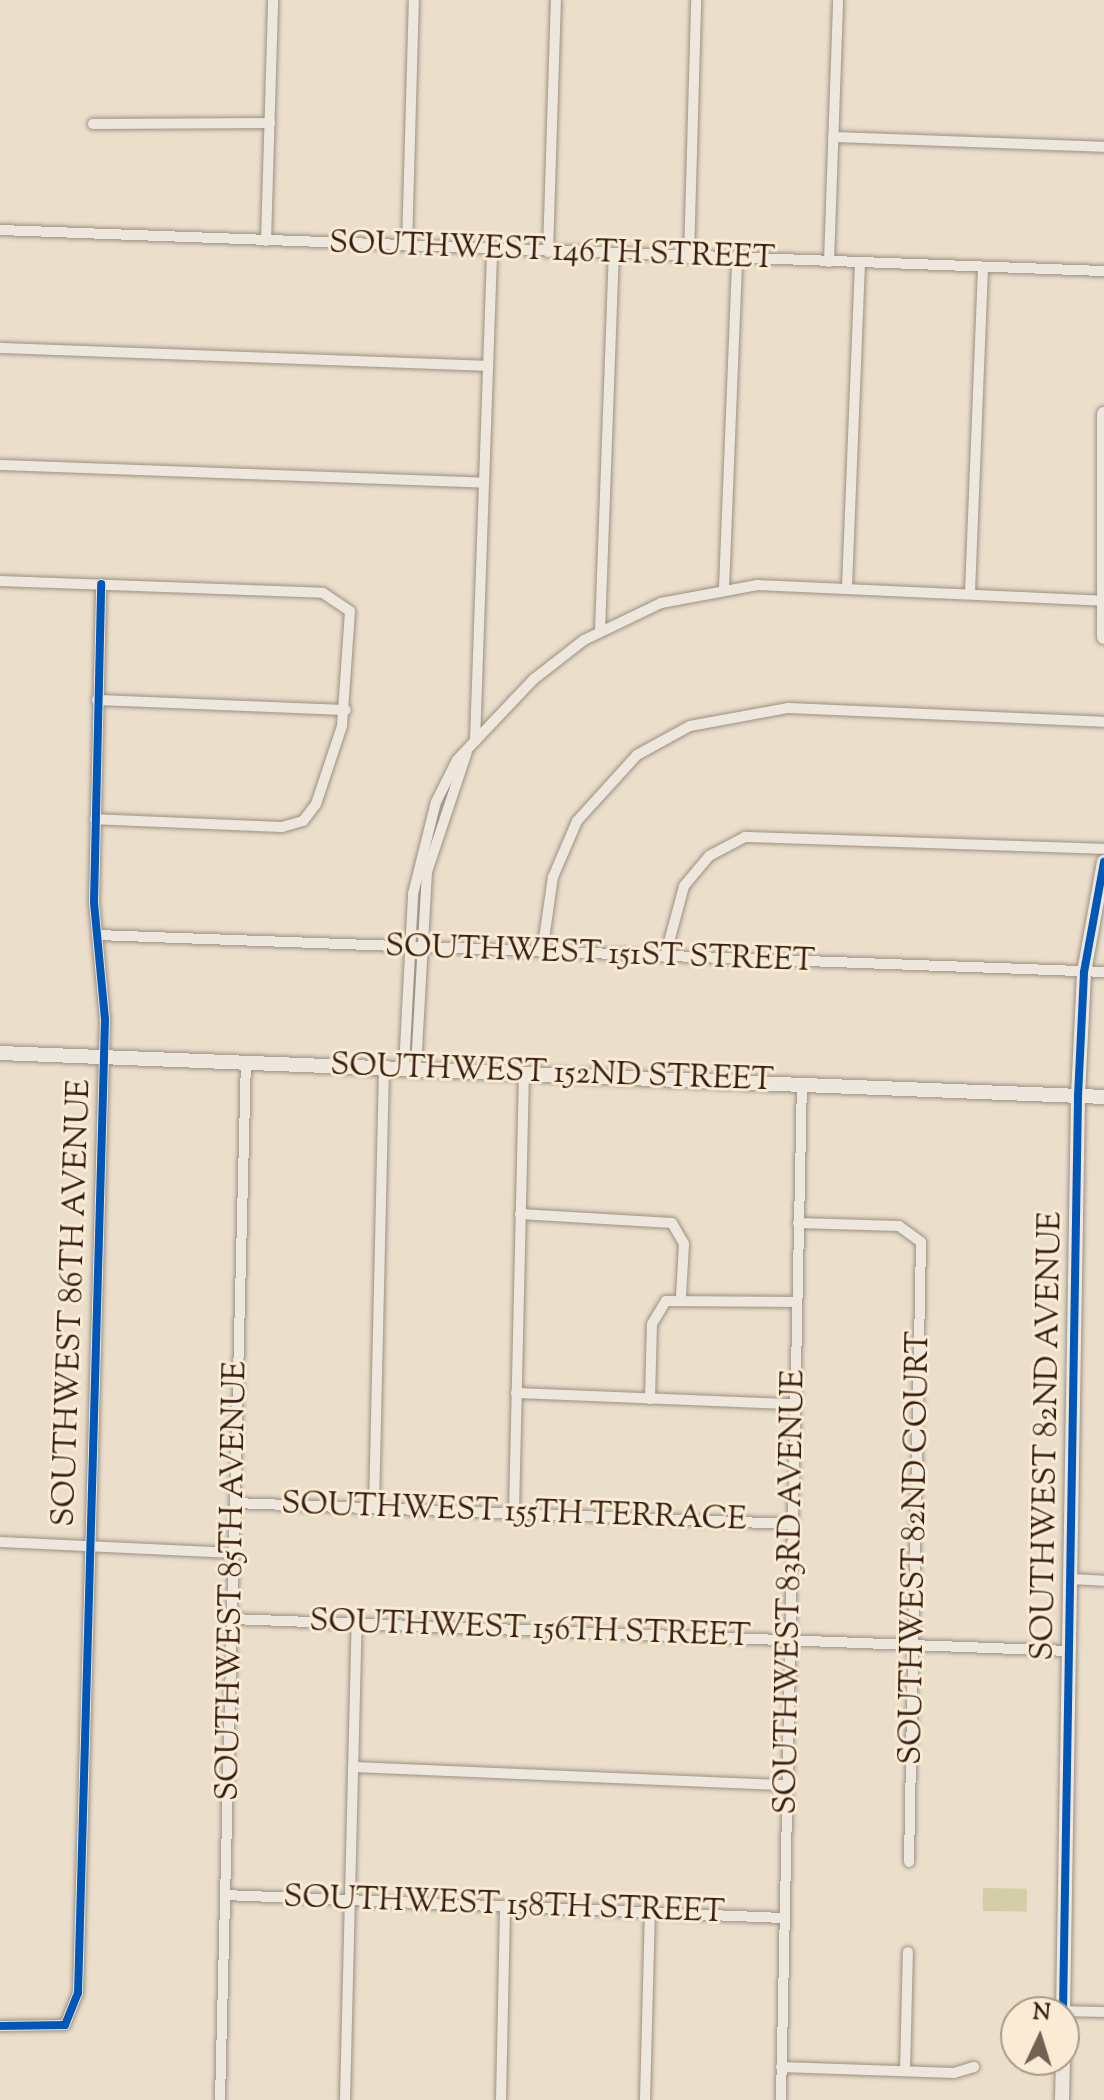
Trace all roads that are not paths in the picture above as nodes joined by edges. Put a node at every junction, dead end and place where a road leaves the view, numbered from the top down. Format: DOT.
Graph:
graph roads {
  1 [pos="273,0"];
  2 [pos="414,0"];
  3 [pos="556,0"];
  4 [pos="696,0"];
  5 [pos="838,0"];
  6 [pos="270,123"];
  7 [pos="93,124"];
  8 [pos="833,137"];
  9 [pos="1104,147"];
  10 [pos="0,230"];
  11 [pos="266,241"];
  12 [pos="407,246"];
  13 [pos="492,249"];
  14 [pos="548,252"];
  15 [pos="614,254"];
  16 [pos="689,258"];
  17 [pos="737,259"];
  18 [pos="829,262"];
  19 [pos="860,264"];
  20 [pos="983,268"];
  21 [pos="1104,271"];
  22 [pos="0,348"];
  23 [pos="486,366"];
  24 [pos="1104,414"];
  25 [pos="0,465"];
  26 [pos="482,483"];
  27 [pos="0,581"];
  28 [pos="101,584"];
  29 [pos="847,587"];
  30 [pos="724,588"];
  31 [pos="970,592"];
  32 [pos="1102,601"];
  33 [pos="600,631"];
  34 [pos="1104,637"];
  35 [pos="97,700"];
  36 [pos="346,710"];
  37 [pos="1104,722"];
  38 [pos="475,741"];
  39 [pos="467,752"];
  40 [pos="95,819"];
  41 [pos="1104,849"];
  42 [pos="1104,862"];
  43 [pos="97,935"];
  44 [pos="408,948"];
  45 [pos="422,948"];
  46 [pos="542,953"];
  47 [pos="665,957"];
  48 [pos="1084,972"];
  49 [pos="1104,972"];
  50 [pos="0,1053"];
  51 [pos="104,1057"];
  52 [pos="246,1062"];
  53 [pos="384,1068"];
  54 [pos="410,1068"];
  55 [pos="524,1073"];
  56 [pos="802,1083"];
  57 [pos="1078,1096"];
  58 [pos="1104,1097"];
  59 [pos="520,1214"];
  60 [pos="798,1223"];
  61 [pos="681,1296"];
  62 [pos="797,1302"];
  63 [pos="516,1393"];
  64 [pos="650,1399"];
  65 [pos="795,1404"];
  66 [pos="235,1503"];
  67 [pos="374,1508"];
  68 [pos="514,1513"];
  69 [pos="793,1524"];
  70 [pos="0,1542"];
  71 [pos="90,1545"];
  72 [pos="234,1553"];
  73 [pos="1071,1579"];
  74 [pos="1104,1581"];
  75 [pos="232,1619"];
  76 [pos="357,1623"];
  77 [pos="790,1640"];
  78 [pos="914,1645"];
  79 [pos="1069,1651"];
  80 [pos="353,1767"];
  81 [pos="787,1785"];
  82 [pos="909,1862"];
  83 [pos="225,1895"];
  84 [pos="350,1900"];
  85 [pos="505,1906"];
  86 [pos="650,1911"];
  87 [pos="784,1918"];
  88 [pos="908,1952"];
  89 [pos="1063,1996"];
  90 [pos="1080,2011"];
  91 [pos="1104,2012"];
  92 [pos="0,2026"];
  93 [pos="781,2067"];
  94 [pos="974,2067"];
  95 [pos="905,2071"];
  96 [pos="1063,2076"];
  97 [pos="220,2100"];
  98 [pos="345,2100"];
  99 [pos="501,2100"];
  100 [pos="645,2100"];
  101 [pos="781,2100"];
  102 [pos="1062,2100"];
  1 -- 6 [label="street"];
  2 -- 12 [label="street"];
  3 -- 14 [label="street"];
  4 -- 16 [label="street"];
  5 -- 8 [label="street"];
  6 -- 7 [label="street"];
  6 -- 11 [label="street"];
  8 -- 9 [label="street"];
  8 -- 18 [label="street"];
  10 -- 11 [label="street, SOUTHWEST 146TH STREET"];
  11 -- 12 [label="street, SOUTHWEST 146TH STREET"];
  12 -- 13 [label="street, SOUTHWEST 146TH STREET"];
  13 -- 14 [label="street, SOUTHWEST 146TH STREET"];
  13 -- 23 [label="street"];
  14 -- 15 [label="street, SOUTHWEST 146TH STREET"];
  15 -- 16 [label="street, SOUTHWEST 146TH STREET"];
  15 -- 33 [label="street"];
  16 -- 17 [label="street, SOUTHWEST 146TH STREET"];
  17 -- 18 [label="street, SOUTHWEST 146TH STREET"];
  17 -- 30 [label="street"];
  18 -- 19 [label="street, SOUTHWEST 146TH STREET"];
  19 -- 20 [label="street, SOUTHWEST 146TH STREET"];
  19 -- 29 [label="street"];
  20 -- 21 [label="street, SOUTHWEST 146TH STREET"];
  20 -- 31 [label="street"];
  22 -- 23 [label="street"];
  23 -- 26 [label="street"];
  24 -- 32 [label="street"];
  25 -- 26 [label="street"];
  26 -- 38 [label="street"];
  27 -- 28 [label="street"];
  28 -- 35 [label="street, SOUTHWEST 86TH AVENUE"];
  28 -- 36 [label="street"];
  29 -- 30 [label="street"];
  29 -- 31 [label="street"];
  30 -- 33 [label="street"];
  31 -- 32 [label="street"];
  32 -- 34 [label="street"];
  33 -- 38 [label="street"];
  35 -- 36 [label="street"];
  35 -- 40 [label="street, SOUTHWEST 86TH AVENUE"];
  36 -- 40 [label="street"];
  37 -- 46 [label="street"];
  38 -- 39 [label="street"];
  39 -- 44 [label="street"];
  39 -- 45 [label="street"];
  40 -- 43 [label="street, SOUTHWEST 86TH AVENUE"];
  41 -- 47 [label="street"];
  42 -- 48 [label="street, SOUTHWEST 82ND AVENUE"];
  43 -- 44 [label="street, SOUTHWEST 151ST STREET"];
  43 -- 51 [label="street, SOUTHWEST 86TH AVENUE"];
  44 -- 45 [label="street, SOUTHWEST 151ST STREET"];
  44 -- 54 [label="street"];
  45 -- 46 [label="street, SOUTHWEST 151ST STREET"];
  45 -- 54 [label="street"];
  46 -- 47 [label="street, SOUTHWEST 151ST STREET"];
  47 -- 48 [label="street, SOUTHWEST 151ST STREET"];
  48 -- 49 [label="street, SOUTHWEST 151ST STREET"];
  48 -- 57 [label="street, SOUTHWEST 82ND AVENUE"];
  50 -- 51 [label="street, SOUTHWEST 152ND STREET"];
  51 -- 52 [label="street, SOUTHWEST 152ND STREET"];
  51 -- 71 [label="street, SOUTHWEST 86TH AVENUE"];
  52 -- 53 [label="street, SOUTHWEST 152ND STREET"];
  52 -- 66 [label="street, SOUTHWEST 85TH AVENUE"];
  53 -- 54 [label="street, SOUTHWEST 152ND STREET"];
  53 -- 67 [label="street"];
  54 -- 55 [label="street, SOUTHWEST 152ND STREET"];
  55 -- 56 [label="street, SOUTHWEST 152ND STREET"];
  55 -- 59 [label="street"];
  56 -- 57 [label="street, SOUTHWEST 152ND STREET"];
  56 -- 60 [label="street, SOUTHWEST 83RD AVENUE"];
  57 -- 58 [label="street, SOUTHWEST 152ND STREET"];
  57 -- 73 [label="street, SOUTHWEST 82ND AVENUE"];
  59 -- 61 [label="street"];
  59 -- 63 [label="street"];
  60 -- 62 [label="street, SOUTHWEST 83RD AVENUE"];
  60 -- 78 [label="street, SOUTHWEST 82ND COURT"];
  61 -- 62 [label="street"];
  61 -- 64 [label="street"];
  62 -- 65 [label="street, SOUTHWEST 83RD AVENUE"];
  63 -- 64 [label="street"];
  63 -- 68 [label="street"];
  64 -- 65 [label="street"];
  65 -- 69 [label="street, SOUTHWEST 83RD AVENUE"];
  66 -- 67 [label="street, SOUTHWEST 155TH TERRACE"];
  66 -- 72 [label="street, SOUTHWEST 85TH AVENUE"];
  67 -- 68 [label="street, SOUTHWEST 155TH TERRACE"];
  68 -- 69 [label="street, SOUTHWEST 155TH TERRACE"];
  69 -- 77 [label="street, SOUTHWEST 83RD AVENUE"];
  70 -- 71 [label="street"];
  71 -- 72 [label="street"];
  71 -- 92 [label="street, SOUTHWEST 86TH AVENUE"];
  72 -- 75 [label="street, SOUTHWEST 85TH AVENUE"];
  73 -- 74 [label="street"];
  73 -- 79 [label="street, SOUTHWEST 82ND AVENUE"];
  75 -- 76 [label="street, SOUTHWEST 156TH STREET"];
  75 -- 83 [label="street, SOUTHWEST 85TH AVENUE"];
  76 -- 77 [label="street, SOUTHWEST 156TH STREET"];
  76 -- 80 [label="street"];
  77 -- 78 [label="street, SOUTHWEST 156TH STREET"];
  77 -- 81 [label="street, SOUTHWEST 83RD AVENUE"];
  78 -- 79 [label="street, SOUTHWEST 156TH STREET"];
  78 -- 82 [label="street, SOUTHWEST 82ND COURT"];
  79 -- 89 [label="street, SOUTHWEST 82ND AVENUE"];
  80 -- 81 [label="street"];
  80 -- 84 [label="street"];
  81 -- 87 [label="street, SOUTHWEST 83RD AVENUE"];
  83 -- 84 [label="street, SOUTHWEST 158TH STREET"];
  83 -- 97 [label="street, SOUTHWEST 85TH AVENUE"];
  84 -- 85 [label="street, SOUTHWEST 158TH STREET"];
  84 -- 98 [label="street"];
  85 -- 86 [label="street, SOUTHWEST 158TH STREET"];
  85 -- 99 [label="street"];
  86 -- 87 [label="street, SOUTHWEST 158TH STREET"];
  86 -- 100 [label="street"];
  87 -- 93 [label="street, SOUTHWEST 83RD AVENUE"];
  88 -- 95 [label="street"];
  90 -- 91 [label="street"];
  93 -- 95 [label="street"];
  93 -- 101 [label="street, SOUTHWEST 83RD AVENUE"];
  94 -- 95 [label="street"];
  96 -- 102 [label="street"];
}
